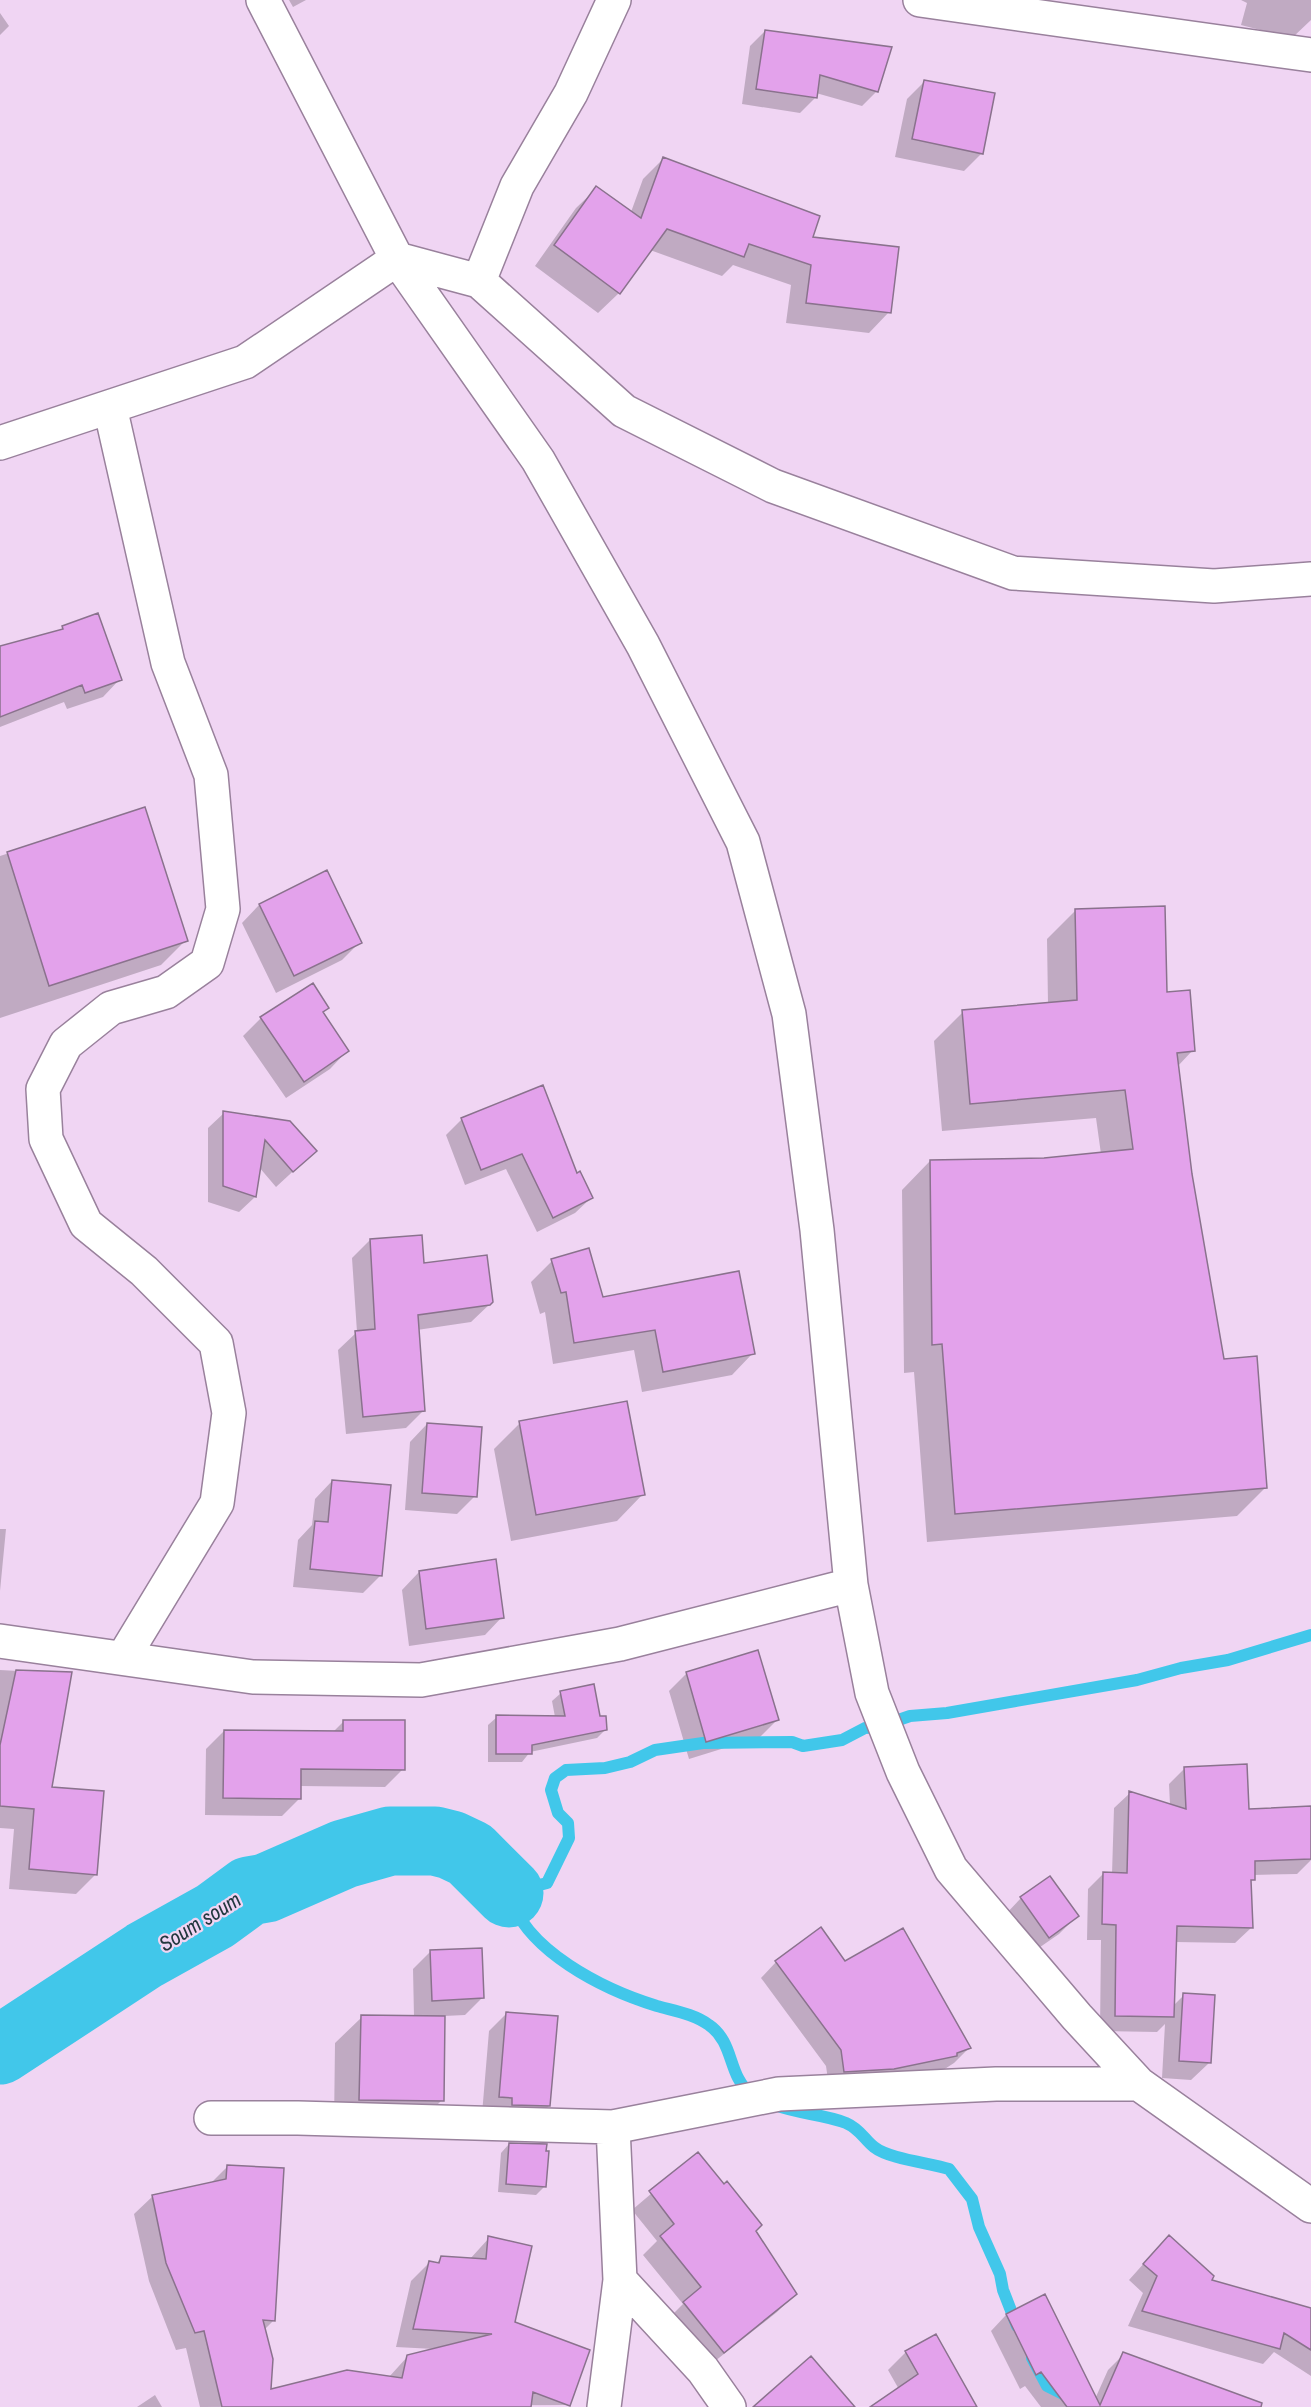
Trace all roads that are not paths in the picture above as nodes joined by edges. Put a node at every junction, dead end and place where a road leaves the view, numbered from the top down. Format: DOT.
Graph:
graph roads {
  1 [pos="263,0"];
  2 [pos="614,0"];
  3 [pos="920,0"];
  4 [pos="1311,55"];
  5 [pos="397,259"];
  6 [pos="478,281"];
  7 [pos="110,407"];
  8 [pos="0,443"];
  9 [pos="1311,579"];
  10 [pos="851,1585"];
  11 [pos="0,1641"];
  12 [pos="123,1658"];
  13 [pos="1139,2084"];
  14 [pos="211,2118"];
  15 [pos="613,2127"];
  16 [pos="1311,2206"];
  17 [pos="620,2280"];
  18 [pos="604,2407"];
  19 [pos="729,2407"];
  1 -- 5 [label="street"];
  2 -- 6 [label="street"];
  3 -- 4 [label="street"];
  5 -- 6 [label="street"];
  5 -- 7 [label="street"];
  5 -- 10 [label="street"];
  6 -- 9 [label="street"];
  7 -- 8 [label="street"];
  7 -- 12 [label="street"];
  10 -- 12 [label="street"];
  10 -- 13 [label="street"];
  11 -- 12 [label="street"];
  13 -- 15 [label="street"];
  13 -- 16 [label="street"];
  14 -- 15 [label="street"];
  15 -- 17 [label="street"];
  17 -- 18 [label="street"];
  17 -- 19 [label="street"];
}
